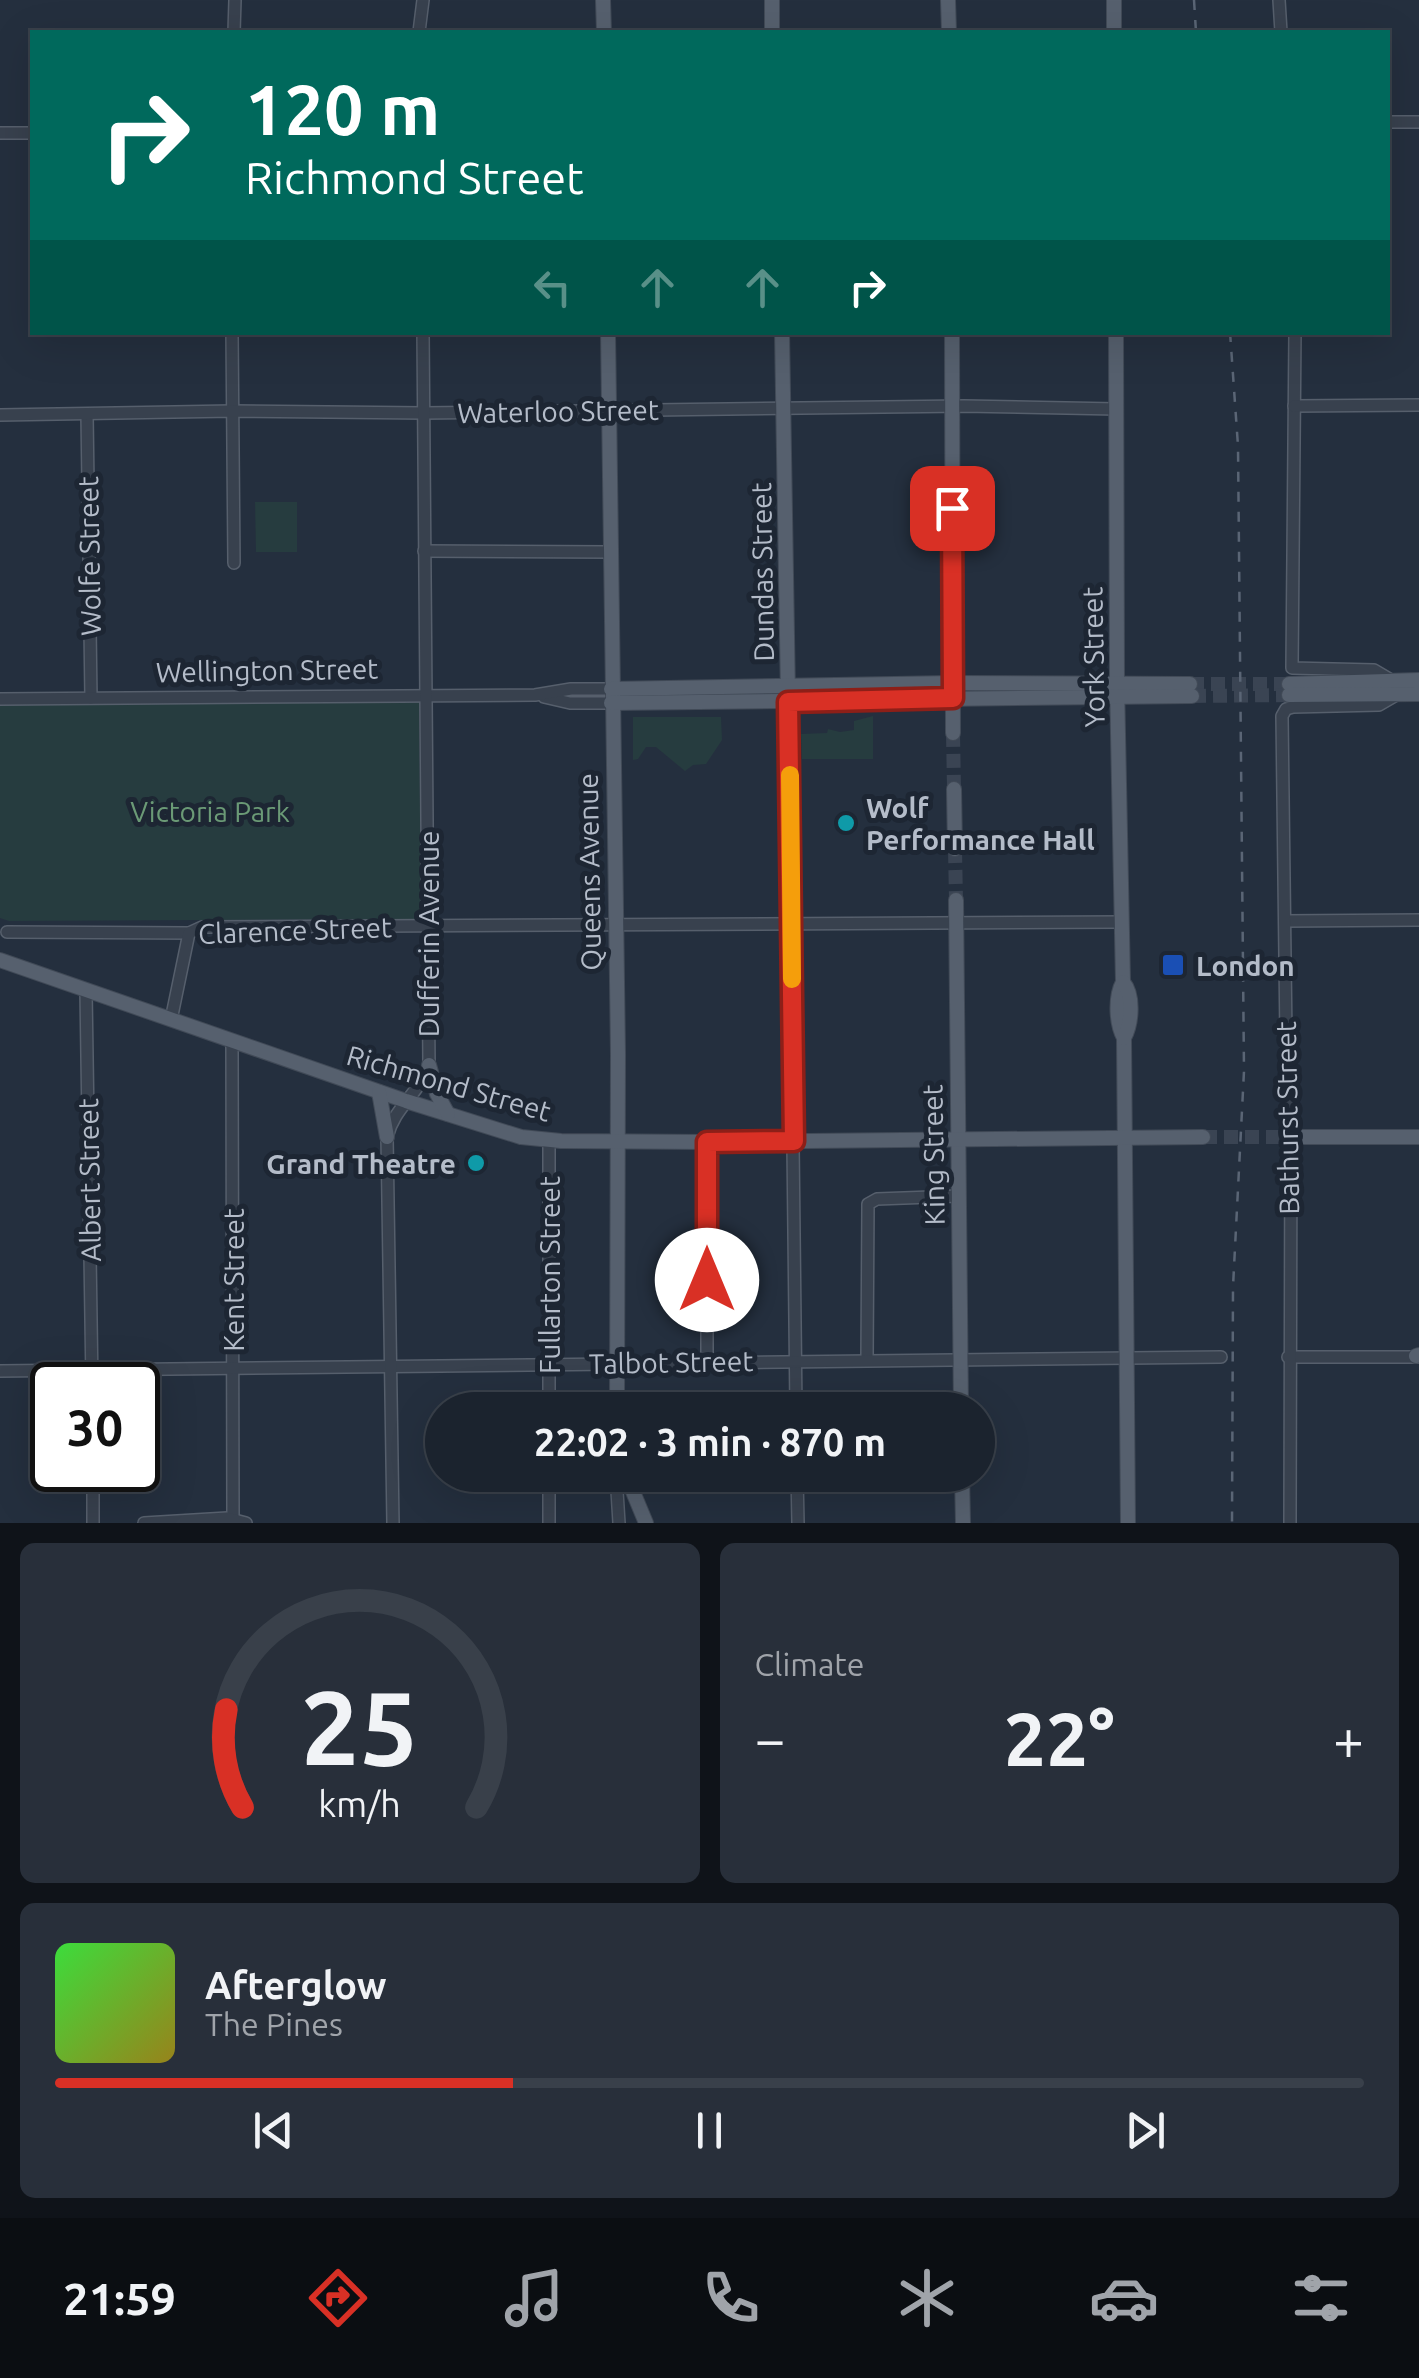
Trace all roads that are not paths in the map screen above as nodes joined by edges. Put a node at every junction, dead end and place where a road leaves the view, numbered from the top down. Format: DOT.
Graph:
graph roads {
  1 [pos="235,0"];
  2 [pos="423,0"];
  3 [pos="603,0"];
  4 [pos="772,0"];
  5 [pos="948,0"];
  6 [pos="1114,0"];
  7 [pos="1279,0"];
  8 [pos="234,30"];
  9 [pos="419,30"];
  10 [pos="604,30"];
  11 [pos="772,30"];
  12 [pos="948,30"];
  13 [pos="1114,30"];
  14 [pos="1282,30"];
  15 [pos="1390,122"];
  16 [pos="1419,122"];
  17 [pos="0,134"];
  18 [pos="30,134"];
  19 [pos="232,335"];
  20 [pos="423,335"];
  21 [pos="608,335"];
  22 [pos="782,335"];
  23 [pos="952,335"];
  24 [pos="1116,335"];
  25 [pos="1295,335"];
  26 [pos="1419,405"];
  27 [pos="1294,406"];
  28 [pos="952,407"];
  29 [pos="784,408"];
  30 [pos="1116,409"];
  31 [pos="608,410"];
  32 [pos="232,411"];
  33 [pos="424,413"];
  34 [pos="0,414"];
  35 [pos="87,414"];
  36 [pos="424,552"];
  37 [pos="610,552"];
  38 [pos="234,562"];
  39 [pos="1419,680"];
  40 [pos="1395,687"];
  41 [pos="1191,690"];
  42 [pos="953,691"];
  43 [pos="1118,691"];
  44 [pos="426,694"];
  45 [pos="788,694"];
  46 [pos="1419,694"];
  47 [pos="611,696"];
  48 [pos="1288,696"];
  49 [pos="91,698"];
  50 [pos="1091,698"];
  51 [pos="0,699"];
  52 [pos="1118,722"];
  53 [pos="954,733"];
  54 [pos="954,789"];
  55 [pos="955,849"];
  56 [pos="956,900"];
  57 [pos="1419,920"];
  58 [pos="958,921"];
  59 [pos="1285,921"];
  60 [pos="791,922"];
  61 [pos="1122,922"];
  62 [pos="614,924"];
  63 [pos="428,926"];
  64 [pos="7,932"];
  65 [pos="188,934"];
  66 [pos="0,960"];
  67 [pos="86,991"];
  68 [pos="171,1020"];
  69 [pos="232,1041"];
  70 [pos="429,1065"];
  71 [pos="378,1092"];
  72 [pos="406,1101"];
  73 [pos="448,1114"];
  74 [pos="387,1137"];
  75 [pos="1203,1137"];
  76 [pos="1298,1137"];
  77 [pos="1419,1137"];
  78 [pos="1126,1138"];
  79 [pos="549,1140"];
  80 [pos="616,1140"];
  81 [pos="958,1140"];
  82 [pos="794,1141"];
  83 [pos="707,1142"];
  84 [pos="958,1196"];
  85 [pos="1128,1356"];
  86 [pos="1418,1356"];
  87 [pos="1221,1357"];
  88 [pos="1288,1357"];
  89 [pos="796,1360"];
  90 [pos="866,1360"];
  91 [pos="960,1360"];
  92 [pos="707,1361"];
  93 [pos="92,1362"];
  94 [pos="617,1362"];
  95 [pos="550,1365"];
  96 [pos="160,1368"];
  97 [pos="233,1368"];
  98 [pos="389,1368"];
  99 [pos="30,1370"];
  100 [pos="0,1371"];
  101 [pos="549,1392"];
  102 [pos="617,1392"];
  103 [pos="796,1392"];
  104 [pos="961,1392"];
  105 [pos="93,1492"];
  106 [pos="549,1492"];
  107 [pos="617,1492"];
  108 [pos="633,1492"];
  109 [pos="797,1492"];
  110 [pos="962,1492"];
  111 [pos="240,1521"];
  112 [pos="93,1523"];
  113 [pos="144,1523"];
  114 [pos="393,1523"];
  115 [pos="550,1523"];
  116 [pos="618,1523"];
  117 [pos="646,1523"];
  118 [pos="798,1523"];
  119 [pos="963,1523"];
  120 [pos="1128,1523"];
  121 [pos="1290,1523"];
  1 -- 8 [label="street"];
  2 -- 9 [label="street"];
  3 -- 10 [label="main road"];
  4 -- 11 [label="main road"];
  5 -- 12 [label="main road"];
  6 -- 13 [label="main road"];
  7 -- 14 [label="street"];
  15 -- 16 [label="street"];
  17 -- 18 [label="street"];
  19 -- 32 [label="street"];
  20 -- 33 [label="street, Dufferin Avenue"];
  21 -- 31 [label="main road, Queens Avenue"];
  22 -- 29 [label="main road, Dundas Street"];
  23 -- 28 [label="main road"];
  24 -- 30 [label="main road, York Street"];
  25 -- 27 [label="street"];
  26 -- 27 [label="street"];
  27 -- 40 [label="street"];
  28 -- 29 [label="street, Waterloo Street"];
  28 -- 30 [label="street, Waterloo Street"];
  28 -- 42 [label="main road"];
  29 -- 31 [label="street, Waterloo Street"];
  29 -- 45 [label="main road, Dundas Street"];
  30 -- 43 [label="main road, York Street"];
  31 -- 33 [label="street, Waterloo Street"];
  31 -- 37 [label="main road, Queens Avenue"];
  32 -- 33 [label="street, Waterloo Street"];
  32 -- 35 [label="street, Waterloo Street"];
  32 -- 38 [label="street"];
  33 -- 36 [label="street, Dufferin Avenue"];
  34 -- 35 [label="street, Waterloo Street"];
  35 -- 49 [label="street, Wolfe Street"];
  36 -- 37 [label="street"];
  36 -- 44 [label="street, Dufferin Avenue"];
  37 -- 47 [label="main road, Queens Avenue"];
  39 -- 40 [label="main road"];
  40 -- 46 [label="main road"];
  40 -- 48 [label="main road"];
  41 -- 43 [label="main road, Wellington Street"];
  42 -- 43 [label="main road, Wellington Street"];
  42 -- 45 [label="main road, Wellington Street"];
  42 -- 50 [label="main road, Wellington Street"];
  42 -- 53 [label="main road"];
  43 -- 50 [label="main road, Wellington Street"];
  43 -- 52 [label="main road, York Street"];
  44 -- 47 [label="street, Wellington Street"];
  44 -- 49 [label="street, Wellington Street"];
  44 -- 63 [label="street, Dufferin Avenue"];
  45 -- 47 [label="main road, Wellington Street"];
  45 -- 60 [label="street, Dundas Street"];
  47 -- 62 [label="main road, Queens Avenue"];
  48 -- 59 [label="street, Bathurst Street"];
  49 -- 51 [label="street, Wellington Street"];
  50 -- 52 [label="main road"];
  52 -- 61 [label="main road, York Street"];
  54 -- 55 [label="main road"];
  56 -- 58 [label="main road, King Street"];
  57 -- 59 [label="street"];
  58 -- 60 [label="street, Clarence Street"];
  58 -- 61 [label="street, Clarence Street"];
  58 -- 81 [label="main road, King Street"];
  59 -- 88 [label="street, Bathurst Street"];
  60 -- 62 [label="street, Clarence Street"];
  60 -- 82 [label="street, Dundas Street"];
  61 -- 78 [label="main road, York Street"];
  62 -- 63 [label="street, Clarence Street"];
  62 -- 80 [label="main road, Queens Avenue"];
  63 -- 65 [label="street, Clarence Street"];
  63 -- 70 [label="street, Dufferin Avenue"];
  64 -- 65 [label="street, Clarence Street"];
  65 -- 68 [label="street"];
  66 -- 67 [label="main road, Richmond Street"];
  67 -- 68 [label="main road, Richmond Street"];
  67 -- 93 [label="street, Albert Street"];
  68 -- 69 [label="main road, Richmond Street"];
  69 -- 71 [label="main road, Richmond Street"];
  69 -- 97 [label="street, Kent Street"];
  70 -- 72 [label="street, Dufferin Avenue"];
  70 -- 73 [label="main road"];
  71 -- 72 [label="main road, Richmond Street"];
  71 -- 74 [label="main road"];
  72 -- 73 [label="main road, Richmond Street"];
  72 -- 74 [label="street, Dufferin Avenue"];
  73 -- 79 [label="main road, Richmond Street"];
  74 -- 98 [label="street, Dufferin Avenue"];
  75 -- 78 [label="main road, Richmond Street"];
  76 -- 77 [label="main road"];
  78 -- 81 [label="main road, Richmond Street"];
  78 -- 85 [label="main road, York Street"];
  79 -- 80 [label="main road, Richmond Street"];
  79 -- 95 [label="street, Fullarton Street"];
  80 -- 83 [label="main road, Richmond Street"];
  80 -- 94 [label="main road, Queens Avenue"];
  81 -- 82 [label="main road, Richmond Street"];
  81 -- 84 [label="main road, King Street"];
  82 -- 83 [label="main road, Richmond Street"];
  82 -- 89 [label="street, Dundas Street"];
  83 -- 92 [label="street"];
  84 -- 90 [label="street"];
  84 -- 91 [label="main road, King Street"];
  85 -- 87 [label="street, Talbot Street"];
  85 -- 91 [label="street, Talbot Street"];
  85 -- 120 [label="main road, York Street"];
  86 -- 88 [label="street"];
  88 -- 121 [label="street, Bathurst Street"];
  89 -- 90 [label="street, Talbot Street"];
  89 -- 92 [label="street, Talbot Street"];
  89 -- 103 [label="street, Dundas Street"];
  90 -- 91 [label="street, Talbot Street"];
  91 -- 104 [label="main road, King Street"];
  92 -- 94 [label="street, Talbot Street"];
  94 -- 95 [label="street, Talbot Street"];
  94 -- 102 [label="main road, Queens Avenue"];
  95 -- 98 [label="street, Talbot Street"];
  95 -- 101 [label="street, Fullarton Street"];
  96 -- 97 [label="street, Talbot Street"];
  97 -- 98 [label="street, Talbot Street"];
  97 -- 111 [label="street, Kent Street"];
  98 -- 114 [label="street, Dufferin Avenue"];
  99 -- 100 [label="street, Talbot Street"];
  105 -- 112 [label="street"];
  106 -- 115 [label="street"];
  107 -- 116 [label="street"];
  108 -- 117 [label="main road"];
  109 -- 118 [label="street"];
  110 -- 119 [label="main road"];
  111 -- 113 [label="street"];
}
